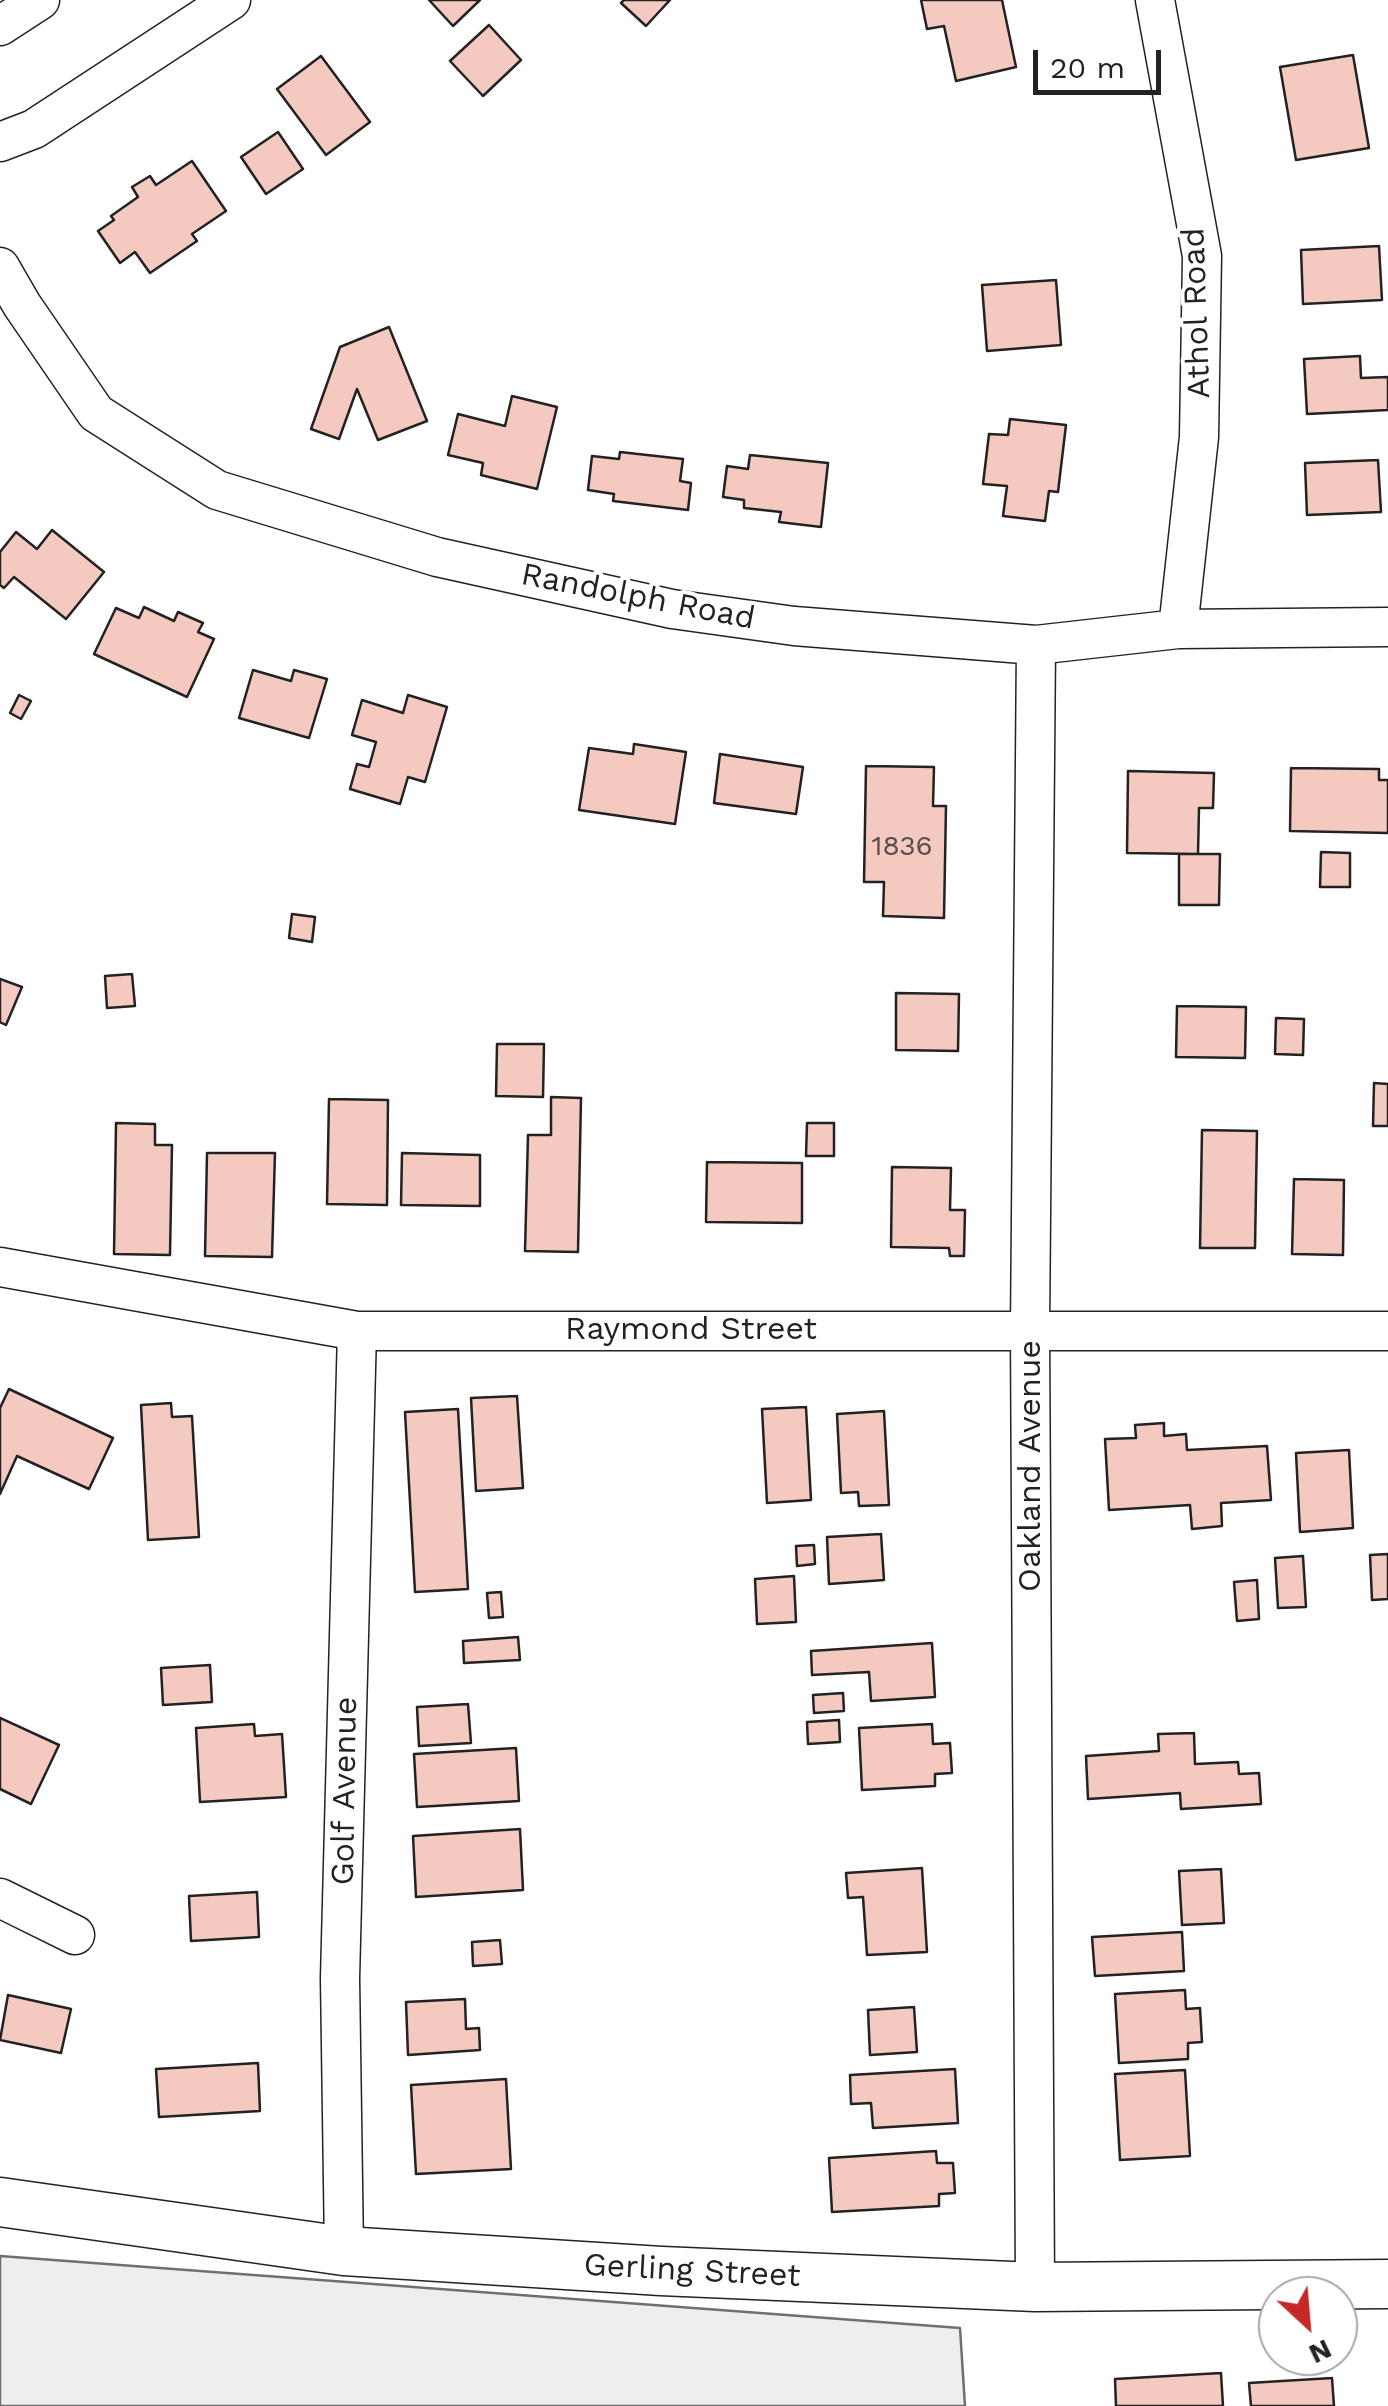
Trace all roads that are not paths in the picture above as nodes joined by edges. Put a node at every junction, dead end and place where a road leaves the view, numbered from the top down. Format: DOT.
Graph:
graph roads {
  1 [pos="40,0"];
  2 [pos="231,0"];
  3 [pos="1155,0"];
  4 [pos="0,26"];
  5 [pos="0,142"];
  6 [pos="0,266"];
  7 [pos="1388,626"];
  8 [pos="1178,628"];
  9 [pos="1036,645"];
  10 [pos="0,1266"];
  11 [pos="1030,1329"];
  12 [pos="356,1331"];
  13 [pos="1388,1331"];
  14 [pos="0,1898"];
  15 [pos="75,1935"];
  16 [pos="0,2202"];
  17 [pos="344,2251"];
  18 [pos="1388,2284"];
  19 [pos="1035,2287"];
  1 -- 4 [label="street"];
  2 -- 5 [label="street"];
  3 -- 8 [label="street, Athol Road"];
  6 -- 9 [label="street, Randolph Road"];
  7 -- 8 [label="street, Randolph Road"];
  8 -- 9 [label="street, Randolph Road"];
  9 -- 11 [label="street, Oakland Avenue"];
  10 -- 12 [label="street, Raymond Street"];
  11 -- 12 [label="street, Raymond Street"];
  11 -- 13 [label="street, Raymond Street"];
  11 -- 19 [label="street, Oakland Avenue"];
  12 -- 17 [label="street, Golf Avenue"];
  14 -- 15 [label="street"];
  16 -- 17 [label="street, Gerling Street"];
  17 -- 19 [label="street, Gerling Street"];
  18 -- 19 [label="street, Gerling Street"];
}
